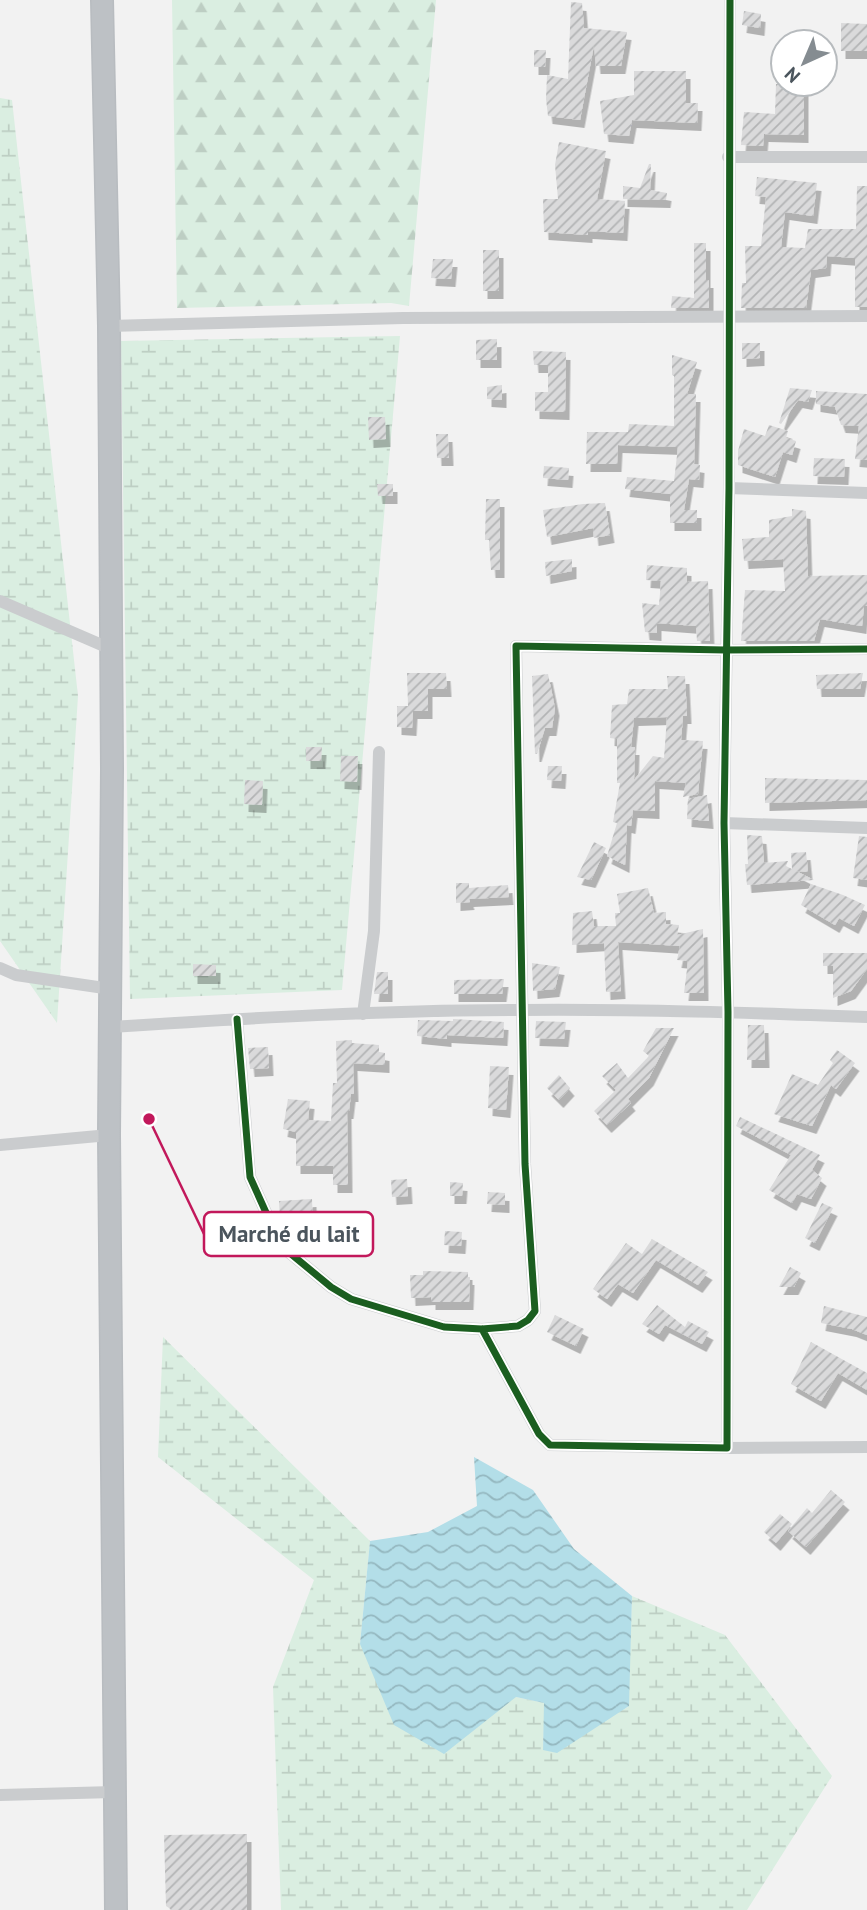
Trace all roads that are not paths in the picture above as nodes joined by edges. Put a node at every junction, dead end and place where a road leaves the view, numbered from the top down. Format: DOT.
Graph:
graph roads {
  1 [pos="102,0"];
  2 [pos="730,0"];
  3 [pos="728,157"];
  4 [pos="867,157"];
  5 [pos="867,316"];
  6 [pos="729,317"];
  7 [pos="109,326"];
  8 [pos="729,488"];
  9 [pos="867,493"];
  10 [pos="0,601"];
  11 [pos="111,649"];
  12 [pos="867,649"];
  13 [pos="725,650"];
  14 [pos="379,752"];
  15 [pos="724,823"];
  16 [pos="867,828"];
  17 [pos="0,968"];
  18 [pos="111,989"];
  19 [pos="522,1010"];
  20 [pos="728,1012"];
  21 [pos="363,1014"];
  22 [pos="867,1017"];
  23 [pos="237,1019"];
  24 [pos="111,1027"];
  25 [pos="109,1135"];
  26 [pos="0,1145"];
  27 [pos="482,1329"];
  28 [pos="867,1447"];
  29 [pos="727,1448"];
  30 [pos="114,1792"];
  31 [pos="0,1795"];
  32 [pos="116,1910"];
  1 -- 7 [label="highway"];
  2 -- 3 [label="street"];
  3 -- 4 [label="street"];
  3 -- 6 [label="street"];
  5 -- 6 [label="street"];
  6 -- 7 [label="street"];
  6 -- 8 [label="street"];
  7 -- 11 [label="highway"];
  8 -- 9 [label="street"];
  8 -- 13 [label="street"];
  10 -- 11 [label="street"];
  11 -- 18 [label="highway"];
  12 -- 13 [label="street"];
  13 -- 15 [label="street"];
  13 -- 19 [label="street"];
  14 -- 21 [label="street"];
  15 -- 16 [label="street"];
  15 -- 20 [label="street"];
  17 -- 18 [label="street"];
  18 -- 24 [label="highway"];
  19 -- 20 [label="street"];
  19 -- 21 [label="street"];
  19 -- 27 [label="street"];
  20 -- 22 [label="street"];
  20 -- 29 [label="street"];
  21 -- 23 [label="street"];
  23 -- 24 [label="street"];
  23 -- 27 [label="street"];
  24 -- 25 [label="highway"];
  25 -- 26 [label="street"];
  25 -- 30 [label="highway"];
  27 -- 29 [label="street"];
  28 -- 29 [label="street"];
  30 -- 31 [label="street"];
  30 -- 32 [label="highway"];
}
